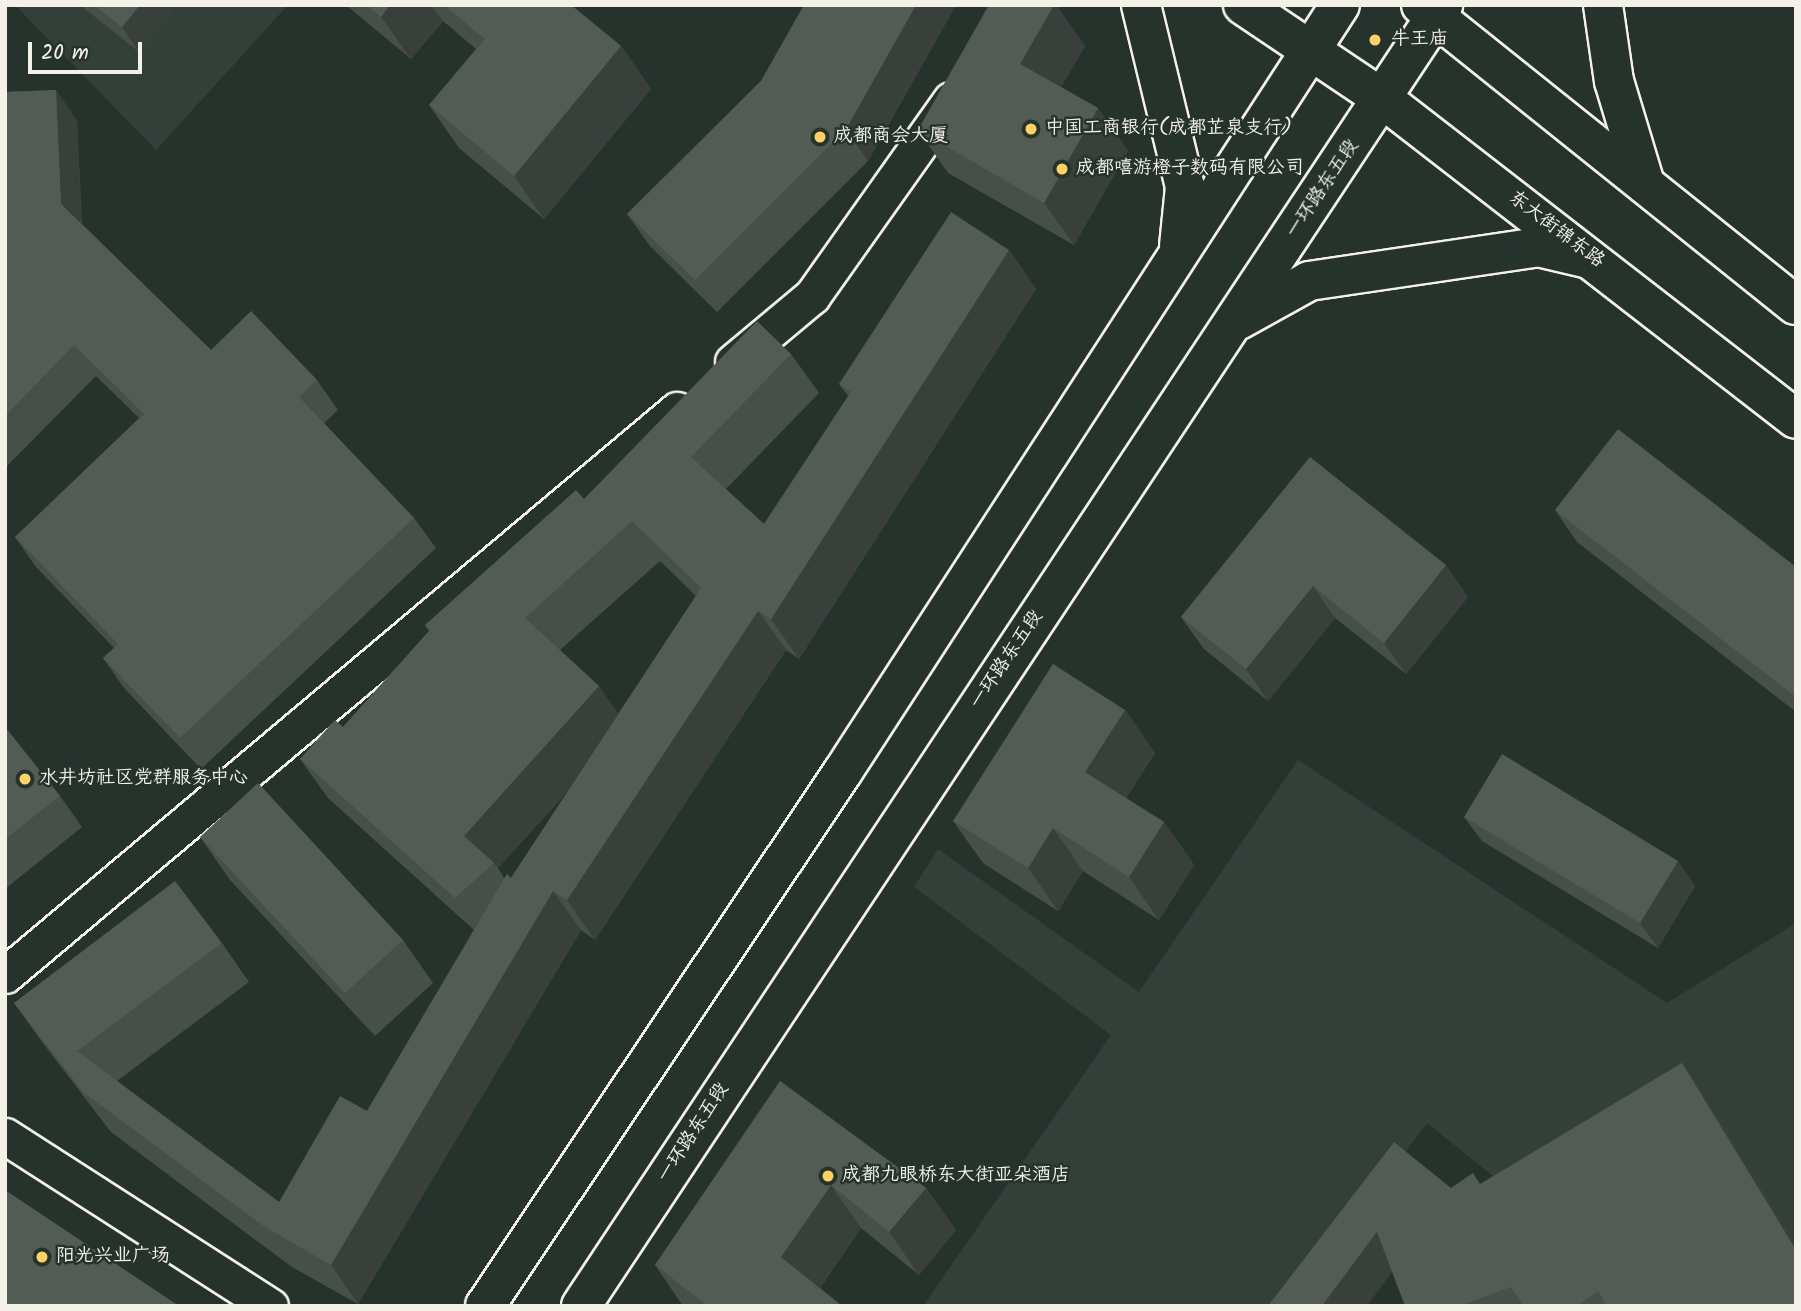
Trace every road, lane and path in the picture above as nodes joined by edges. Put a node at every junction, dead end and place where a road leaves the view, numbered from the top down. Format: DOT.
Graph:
graph roads {
  1 [pos="1141,5"];
  2 [pos="1243,5"];
  3 [pos="1340,5"];
  4 [pos="1603,5"];
  5 [pos="1433,9"];
  6 [pos="1312,47"];
  7 [pos="971,72"];
  8 [pos="1383,99"];
  9 [pos="1645,184"];
  10 [pos="1178,253"];
  11 [pos="1596,261"];
  12 [pos="1796,305"];
  13 [pos="1234,322"];
  14 [pos="1796,419"];
  15 [pos="5,975"];
  16 [pos="5,1136"];
  17 [pos="270,1306"];
  18 [pos="485,1306"];
  19 [pos="580,1306"];
  1 -- 10 [label="main road"];
  2 -- 6 [label="main road, 东大街锦东路"];
  3 -- 6 [label="main road"];
  4 -- 9 [label="main road"];
  5 -- 8 [label="main road, 一环路东五段"];
  5 -- 9 [label="main road"];
  6 -- 8 [label="main road, 东大街锦东路"];
  6 -- 10 [label="main road"];
  7 -- 15 [label="street"];
  8 -- 11 [label="main road, 东大街锦东路"];
  8 -- 13 [label="main road, 一环路东五段"];
  9 -- 12 [label="main road"];
  10 -- 18 [label="main road"];
  11 -- 13 [label="main road"];
  11 -- 14 [label="main road, 东大街锦东路"];
  13 -- 19 [label="main road, 一环路东五段"];
  16 -- 17 [label="street"];
}
